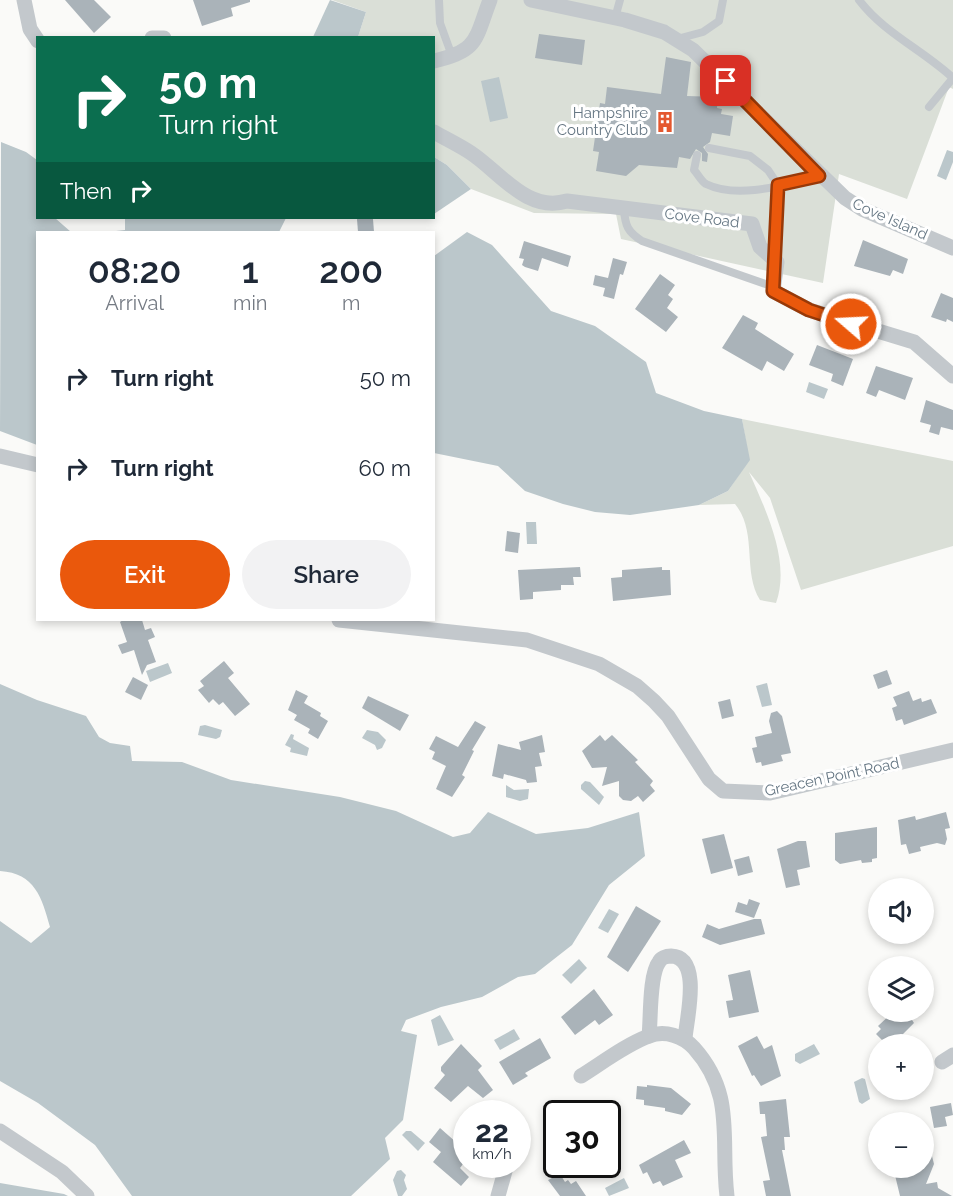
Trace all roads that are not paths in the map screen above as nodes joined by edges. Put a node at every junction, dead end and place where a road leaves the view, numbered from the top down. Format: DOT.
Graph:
graph roads {
  1 [pos="24,0"];
  2 [pos="439,0"];
  3 [pos="490,0"];
  4 [pos="531,0"];
  5 [pos="620,0"];
  6 [pos="723,0"];
  7 [pos="859,0"];
  8 [pos="569,4"];
  9 [pos="615,18"];
  10 [pos="36,38"];
  11 [pos="675,39"];
  12 [pos="452,56"];
  13 [pos="435,61"];
  14 [pos="953,78"];
  15 [pos="928,107"];
  16 [pos="435,133"];
  17 [pos="709,148"];
  18 [pos="697,155"];
  19 [pos="825,180"];
  20 [pos="778,185"];
  21 [pos="624,209"];
  22 [pos="953,248"];
  23 [pos="777,262"];
  24 [pos="774,286"];
  25 [pos="953,376"];
  26 [pos="0,456"];
  27 [pos="36,465"];
  28 [pos="348,621"];
  29 [pos="953,750"];
  30 [pos="649,1036"];
  31 [pos="685,1038"];
  32 [pos="581,1076"];
  33 [pos="0,1131"];
  34 [pos="503,1178"];
  35 [pos="87,1196"];
  36 [pos="498,1196"];
  37 [pos="728,1196"];
  1 -- 10 [label="street"];
  2 -- 12 [label="lane"];
  3 -- 12 [label="street"];
  4 -- 8 [label="street"];
  5 -- 9 [label="lane"];
  6 -- 11 [label="lane"];
  7 -- 14 [label="lane"];
  8 -- 9 [label="street"];
  9 -- 11 [label="street"];
  11 -- 19 [label="street"];
  12 -- 13 [label="street"];
  14 -- 15 [label="lane"];
  16 -- 21 [label="street, Cove Road"];
  17 -- 20 [label="lane"];
  18 -- 20 [label="lane"];
  19 -- 20 [label="lane"];
  19 -- 22 [label="street, Cove Island"];
  20 -- 23 [label="lane"];
  21 -- 23 [label="street, Cove Road"];
  21 -- 24 [label="lane"];
  23 -- 24 [label="street"];
  24 -- 25 [label="street"];
  26 -- 27 [label="street"];
  28 -- 29 [label="street, Greacen Point Road"];
  30 -- 31 [label="street"];
  30 -- 31 [label="street"];
  30 -- 32 [label="street"];
  31 -- 37 [label="street"];
  33 -- 35 [label="street"];
  34 -- 36 [label="street"];
}
